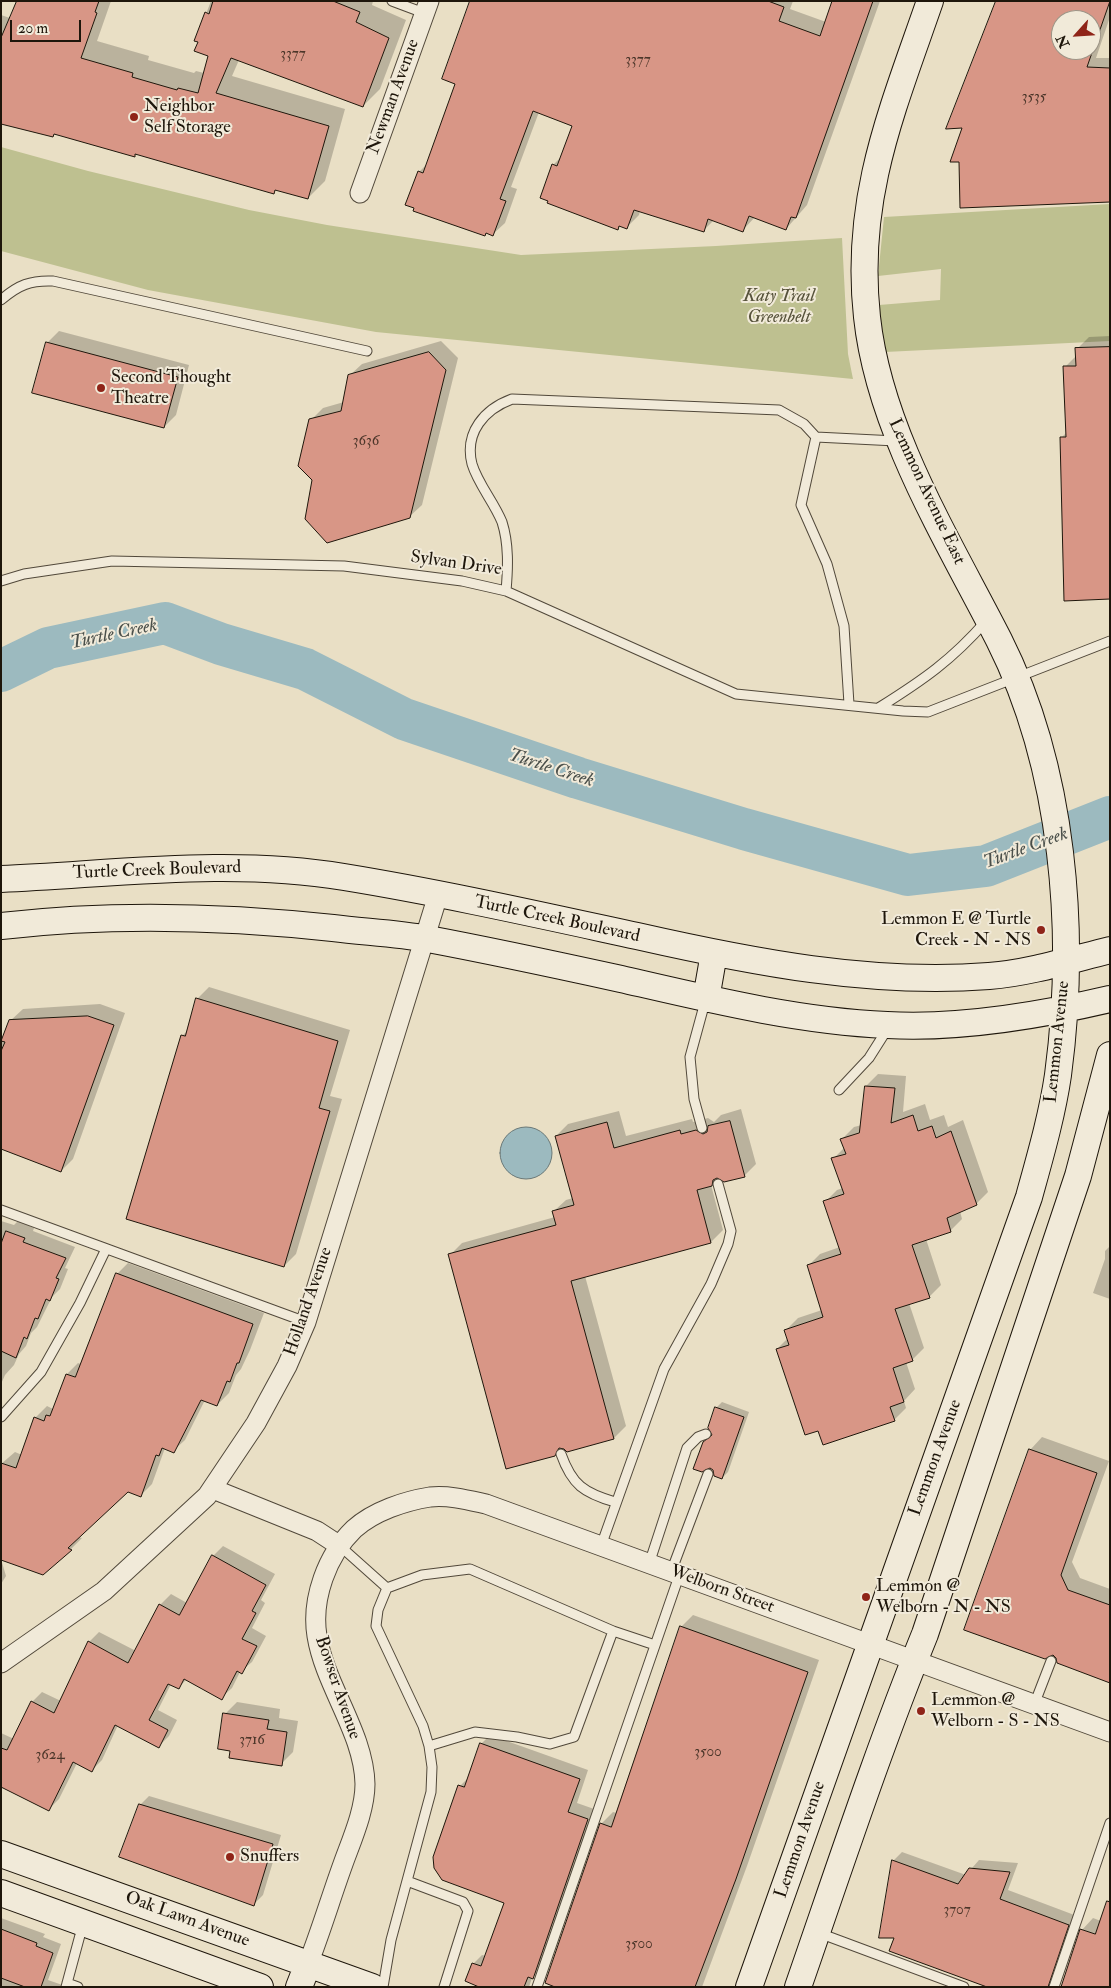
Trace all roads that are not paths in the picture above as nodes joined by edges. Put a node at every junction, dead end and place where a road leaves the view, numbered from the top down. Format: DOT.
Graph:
graph roads {
  1 [pos="392,1"];
  2 [pos="930,1"];
  3 [pos="427,7"];
  4 [pos="360,193"];
  5 [pos="1,300"];
  6 [pos="367,350"];
  7 [pos="816,437"];
  8 [pos="898,441"];
  9 [pos="1,581"];
  10 [pos="506,591"];
  11 [pos="988,619"];
  12 [pos="1110,641"];
  13 [pos="1019,684"];
  14 [pos="849,704"];
  15 [pos="880,707"];
  16 [pos="1,879"];
  17 [pos="438,895"];
  18 [pos="1064,917"];
  19 [pos="1,926"];
  20 [pos="424,938"];
  21 [pos="1110,950"];
  22 [pos="714,953"];
  23 [pos="1066,962"];
  24 [pos="706,999"];
  25 [pos="1110,999"];
  26 [pos="1063,1010"];
  27 [pos="890,1025"];
  28 [pos="1110,1055"];
  29 [pos="839,1090"];
  30 [pos="702,1128"];
  31 [pos="718,1184"];
  32 [pos="1,1210"];
  33 [pos="106,1249"];
  34 [pos="306,1322"];
  35 [pos="1,1418"];
  36 [pos="706,1434"];
  37 [pos="561,1454"];
  38 [pos="708,1474"];
  39 [pos="213,1489"];
  40 [pos="615,1502"];
  41 [pos="340,1546"];
  42 [pos="601,1546"];
  43 [pos="649,1564"];
  44 [pos="675,1574"];
  45 [pos="387,1588"];
  46 [pos="613,1631"];
  47 [pos="870,1644"];
  48 [pos="655,1645"];
  49 [pos="914,1661"];
  50 [pos="1051,1661"];
  51 [pos="1,1663"];
  52 [pos="1034,1705"];
  53 [pos="1110,1732"];
  54 [pos="429,1746"];
  55 [pos="1110,1823"];
  56 [pos="1,1854"];
  57 [pos="407,1881"];
  58 [pos="1,1893"];
  59 [pos="84,1922"];
  60 [pos="817,1932"];
  61 [pos="303,1975"];
  62 [pos="67,1985"];
  63 [pos="78,1987"];
  64 [pos="260,1987"];
  65 [pos="372,1987"];
  66 [pos="382,1987"];
  67 [pos="444,1987"];
  68 [pos="537,1987"];
  69 [pos="749,1987"];
  70 [pos="798,1987"];
  71 [pos="964,1987"];
  72 [pos="1054,1987"];
  1 -- 3 [label="lane"];
  2 -- 8 [label="main road, Lemmon Avenue East"];
  3 -- 4 [label="street, Newman Avenue"];
  5 -- 6 [label="lane"];
  7 -- 8 [label="lane"];
  7 -- 10 [label="lane, Sylvan Drive"];
  7 -- 14 [label="lane"];
  8 -- 11 [label="main road, Lemmon Avenue East"];
  9 -- 10 [label="lane, Sylvan Drive"];
  10 -- 14 [label="lane"];
  11 -- 13 [label="main road, Lemmon Avenue East"];
  11 -- 15 [label="lane"];
  12 -- 13 [label="lane"];
  13 -- 15 [label="lane"];
  13 -- 18 [label="main road, Lemmon Avenue East"];
  14 -- 15 [label="lane"];
  16 -- 17 [label="main road, Turtle Creek Boulevard"];
  17 -- 20 [label="street, Holland Avenue"];
  17 -- 22 [label="main road, Turtle Creek Boulevard"];
  18 -- 23 [label="main road, Lemmon Avenue"];
  19 -- 20 [label="main road"];
  20 -- 24 [label="main road"];
  20 -- 34 [label="street, Holland Avenue"];
  21 -- 23 [label="main road, Turtle Creek Boulevard"];
  22 -- 23 [label="main road, Turtle Creek Boulevard"];
  22 -- 24 [label="main road"];
  23 -- 26 [label="main road, Lemmon Avenue"];
  24 -- 27 [label="main road"];
  24 -- 30 [label="lane"];
  25 -- 26 [label="main road"];
  26 -- 27 [label="main road"];
  26 -- 47 [label="main road, Lemmon Avenue"];
  27 -- 29 [label="lane"];
  28 -- 49 [label="main road"];
  31 -- 40 [label="lane"];
  32 -- 33 [label="lane"];
  33 -- 34 [label="lane"];
  33 -- 35 [label="lane"];
  34 -- 39 [label="street, Holland Avenue"];
  36 -- 43 [label="lane"];
  37 -- 40 [label="lane"];
  38 -- 44 [label="lane"];
  39 -- 41 [label="street"];
  39 -- 51 [label="street, Holland Avenue"];
  40 -- 42 [label="lane"];
  41 -- 42 [label="street, Welborn Street"];
  41 -- 45 [label="lane"];
  41 -- 61 [label="street, Bowser Avenue"];
  42 -- 43 [label="street, Welborn Street"];
  43 -- 44 [label="street, Welborn Street"];
  44 -- 47 [label="street, Welborn Street"];
  44 -- 48 [label="lane"];
  45 -- 46 [label="lane"];
  45 -- 54 [label="lane"];
  46 -- 48 [label="lane"];
  46 -- 54 [label="lane"];
  47 -- 49 [label="street, Welborn Street"];
  47 -- 69 [label="main road, Lemmon Avenue"];
  48 -- 68 [label="lane"];
  49 -- 52 [label="street, Welborn Street"];
  49 -- 60 [label="main road"];
  50 -- 52 [label="lane"];
  52 -- 53 [label="street, Welborn Street"];
  54 -- 57 [label="lane"];
  55 -- 72 [label="lane"];
  56 -- 61 [label="main road, Oak Lawn Avenue"];
  57 -- 66 [label="lane"];
  57 -- 67 [label="lane"];
  58 -- 59 [label="main road"];
  59 -- 62 [label="lane"];
  59 -- 64 [label="main road"];
  60 -- 70 [label="main road"];
  60 -- 71 [label="lane"];
  61 -- 65 [label="main road, Oak Lawn Avenue"];
  62 -- 63 [label="lane"];
}
